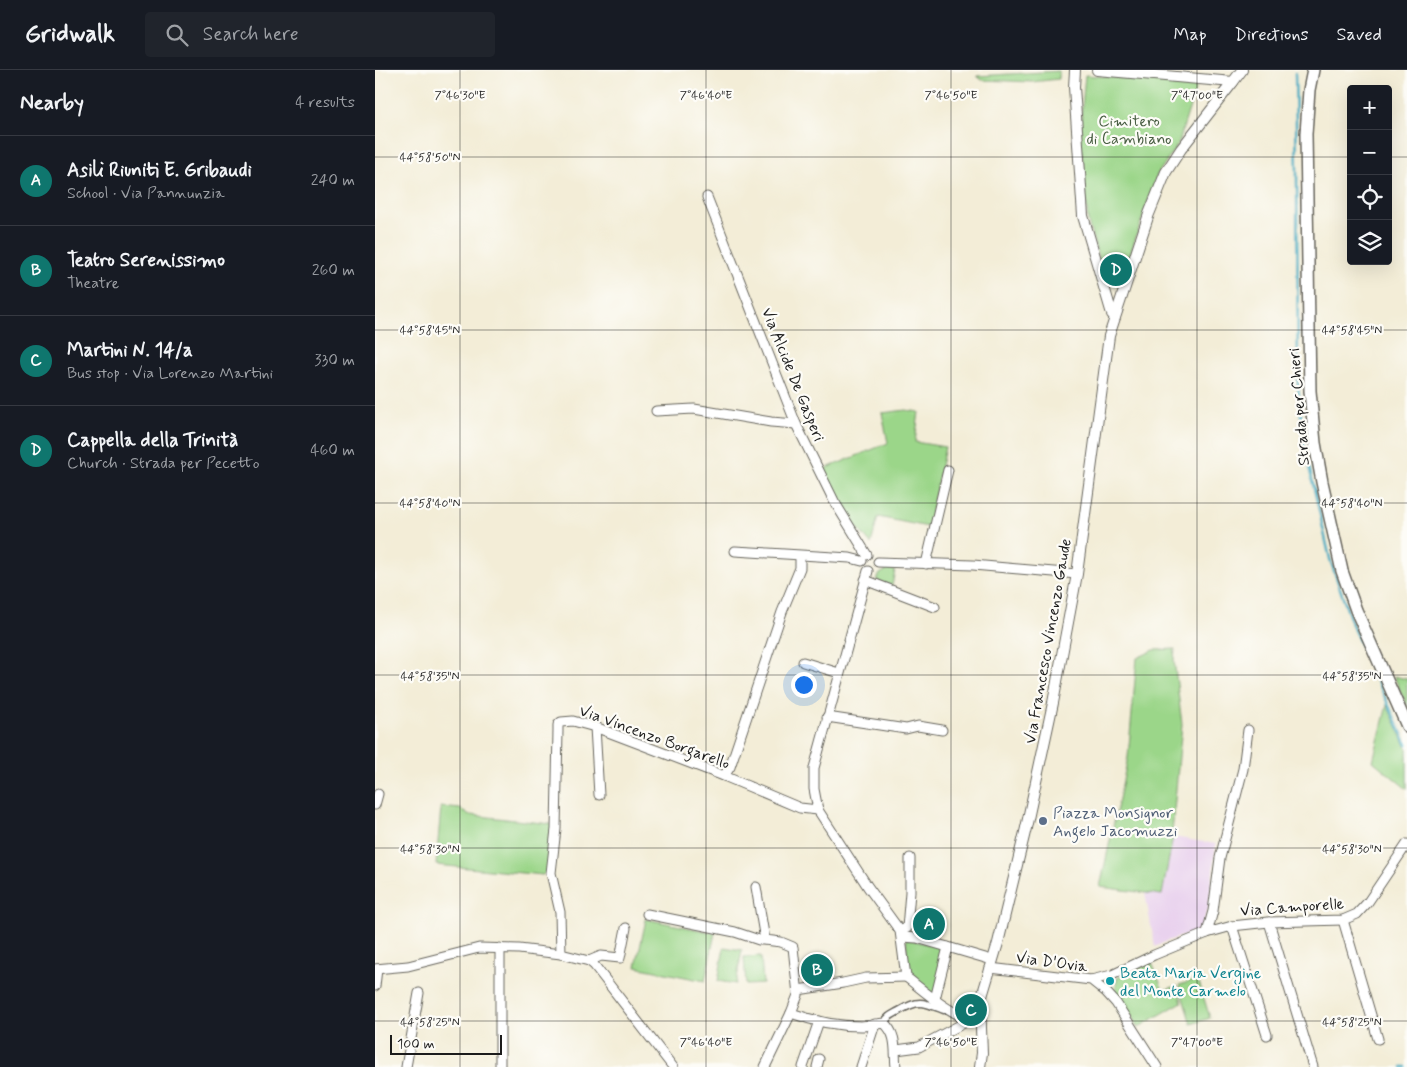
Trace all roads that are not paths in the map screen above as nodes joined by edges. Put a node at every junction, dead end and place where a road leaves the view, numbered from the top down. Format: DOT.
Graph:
graph roads {
  1 [pos="1075,70"];
  2 [pos="1097,70"];
  3 [pos="1242,70"];
  4 [pos="1313,70"];
  5 [pos="1233,82"];
  6 [pos="707,197"];
  7 [pos="1115,317"];
  8 [pos="656,411"];
  9 [pos="796,424"];
  10 [pos="948,470"];
  11 [pos="735,551"];
  12 [pos="800,556"];
  13 [pos="865,558"];
  14 [pos="878,562"];
  15 [pos="926,564"];
  16 [pos="868,571"];
  17 [pos="1077,574"];
  18 [pos="865,580"];
  19 [pos="935,607"];
  20 [pos="803,662"];
  21 [pos="839,673"];
  22 [pos="827,717"];
  23 [pos="1407,726"];
  24 [pos="595,727"];
  25 [pos="941,730"];
  26 [pos="1249,730"];
  27 [pos="724,776"];
  28 [pos="379,794"];
  29 [pos="599,794"];
  30 [pos="375,805"];
  31 [pos="818,810"];
  32 [pos="1407,844"];
  33 [pos="910,858"];
  34 [pos="757,887"];
  35 [pos="647,914"];
  36 [pos="1343,920"];
  37 [pos="1269,922"];
  38 [pos="1231,926"];
  39 [pos="626,928"];
  40 [pos="1207,933"];
  41 [pos="901,934"];
  42 [pos="765,940"];
  43 [pos="948,947"];
  44 [pos="500,948"];
  45 [pos="561,954"];
  46 [pos="589,962"];
  47 [pos="991,964"];
  48 [pos="376,969"];
  49 [pos="906,977"];
  50 [pos="1091,980"];
  51 [pos="375,986"];
  52 [pos="799,990"];
  53 [pos="419,994"];
  54 [pos="935,999"];
  55 [pos="950,1010"];
  56 [pos="791,1013"];
  57 [pos="966,1020"];
  58 [pos="819,1021"];
  59 [pos="880,1024"];
  60 [pos="981,1024"];
  61 [pos="1267,1035"];
  62 [pos="1378,1039"];
  63 [pos="896,1050"];
  64 [pos="407,1067"];
  65 [pos="499,1067"];
  66 [pos="673,1067"];
  67 [pos="765,1067"];
  68 [pos="803,1067"];
  69 [pos="861,1067"];
  70 [pos="896,1067"];
  71 [pos="980,1067"];
  72 [pos="1157,1067"];
  73 [pos="1313,1067"];
  1 -- 7 [label="street"];
  2 -- 5 [label="street"];
  3 -- 5 [label="street, Via Francesco Vincenzo Gaude"];
  4 -- 23 [label="main road, Strada per Chieri"];
  5 -- 7 [label="street, Via Francesco Vincenzo Gaude"];
  6 -- 9 [label="street, Via Alcide De Gasperi"];
  7 -- 17 [label="street, Via Francesco Vincenzo Gaude"];
  8 -- 9 [label="street"];
  9 -- 13 [label="street, Via Alcide De Gasperi"];
  10 -- 15 [label="street"];
  11 -- 12 [label="street"];
  12 -- 13 [label="street"];
  12 -- 27 [label="street"];
  13 -- 14 [label="street"];
  13 -- 16 [label="street"];
  14 -- 15 [label="street"];
  14 -- 16 [label="street"];
  15 -- 17 [label="street"];
  16 -- 18 [label="street"];
  17 -- 47 [label="street, Via Francesco Vincenzo Gaude"];
  18 -- 19 [label="street"];
  18 -- 21 [label="street"];
  20 -- 21 [label="street"];
  21 -- 22 [label="street"];
  22 -- 25 [label="street"];
  22 -- 31 [label="street"];
  24 -- 27 [label="street, Via Vincenzo Borgarello"];
  24 -- 29 [label="street"];
  24 -- 45 [label="street, Via Vincenzo Borgarello"];
  26 -- 40 [label="street"];
  27 -- 31 [label="street, Via Vincenzo Borgarello"];
  28 -- 30 [label="street"];
  31 -- 41 [label="street"];
  32 -- 36 [label="street, Via Camporelle"];
  33 -- 41 [label="street"];
  34 -- 42 [label="street"];
  35 -- 42 [label="street"];
  36 -- 37 [label="street, Via Camporelle"];
  36 -- 62 [label="street"];
  37 -- 38 [label="street, Via Camporelle"];
  37 -- 73 [label="street"];
  38 -- 40 [label="street, Via Camporelle"];
  38 -- 61 [label="street, Via Camporelle"];
  39 -- 46 [label="street"];
  40 -- 50 [label="street, Via Camporelle"];
  41 -- 43 [label="street, Via D'Ovia"];
  41 -- 49 [label="street"];
  42 -- 52 [label="street"];
  43 -- 47 [label="street, Via D'Ovia"];
  43 -- 54 [label="street"];
  44 -- 45 [label="street"];
  44 -- 48 [label="street"];
  44 -- 65 [label="street"];
  45 -- 46 [label="street"];
  46 -- 66 [label="street"];
  47 -- 50 [label="street, Via D'Ovia"];
  47 -- 60 [label="street, Via Francesco Vincenzo Gaude"];
  48 -- 51 [label="street"];
  49 -- 52 [label="street"];
  49 -- 54 [label="street"];
  50 -- 72 [label="street, Via D'Ovia"];
  52 -- 56 [label="street"];
  53 -- 64 [label="street"];
  54 -- 55 [label="street"];
  55 -- 57 [label="street"];
  55 -- 59 [label="street"];
  56 -- 58 [label="street"];
  56 -- 67 [label="street"];
  57 -- 60 [label="street"];
  57 -- 63 [label="street"];
  58 -- 59 [label="street"];
  58 -- 68 [label="street"];
  59 -- 63 [label="street"];
  59 -- 69 [label="street"];
  60 -- 71 [label="street, Via Francesco Vincenzo Gaude"];
  63 -- 70 [label="street"];
}
